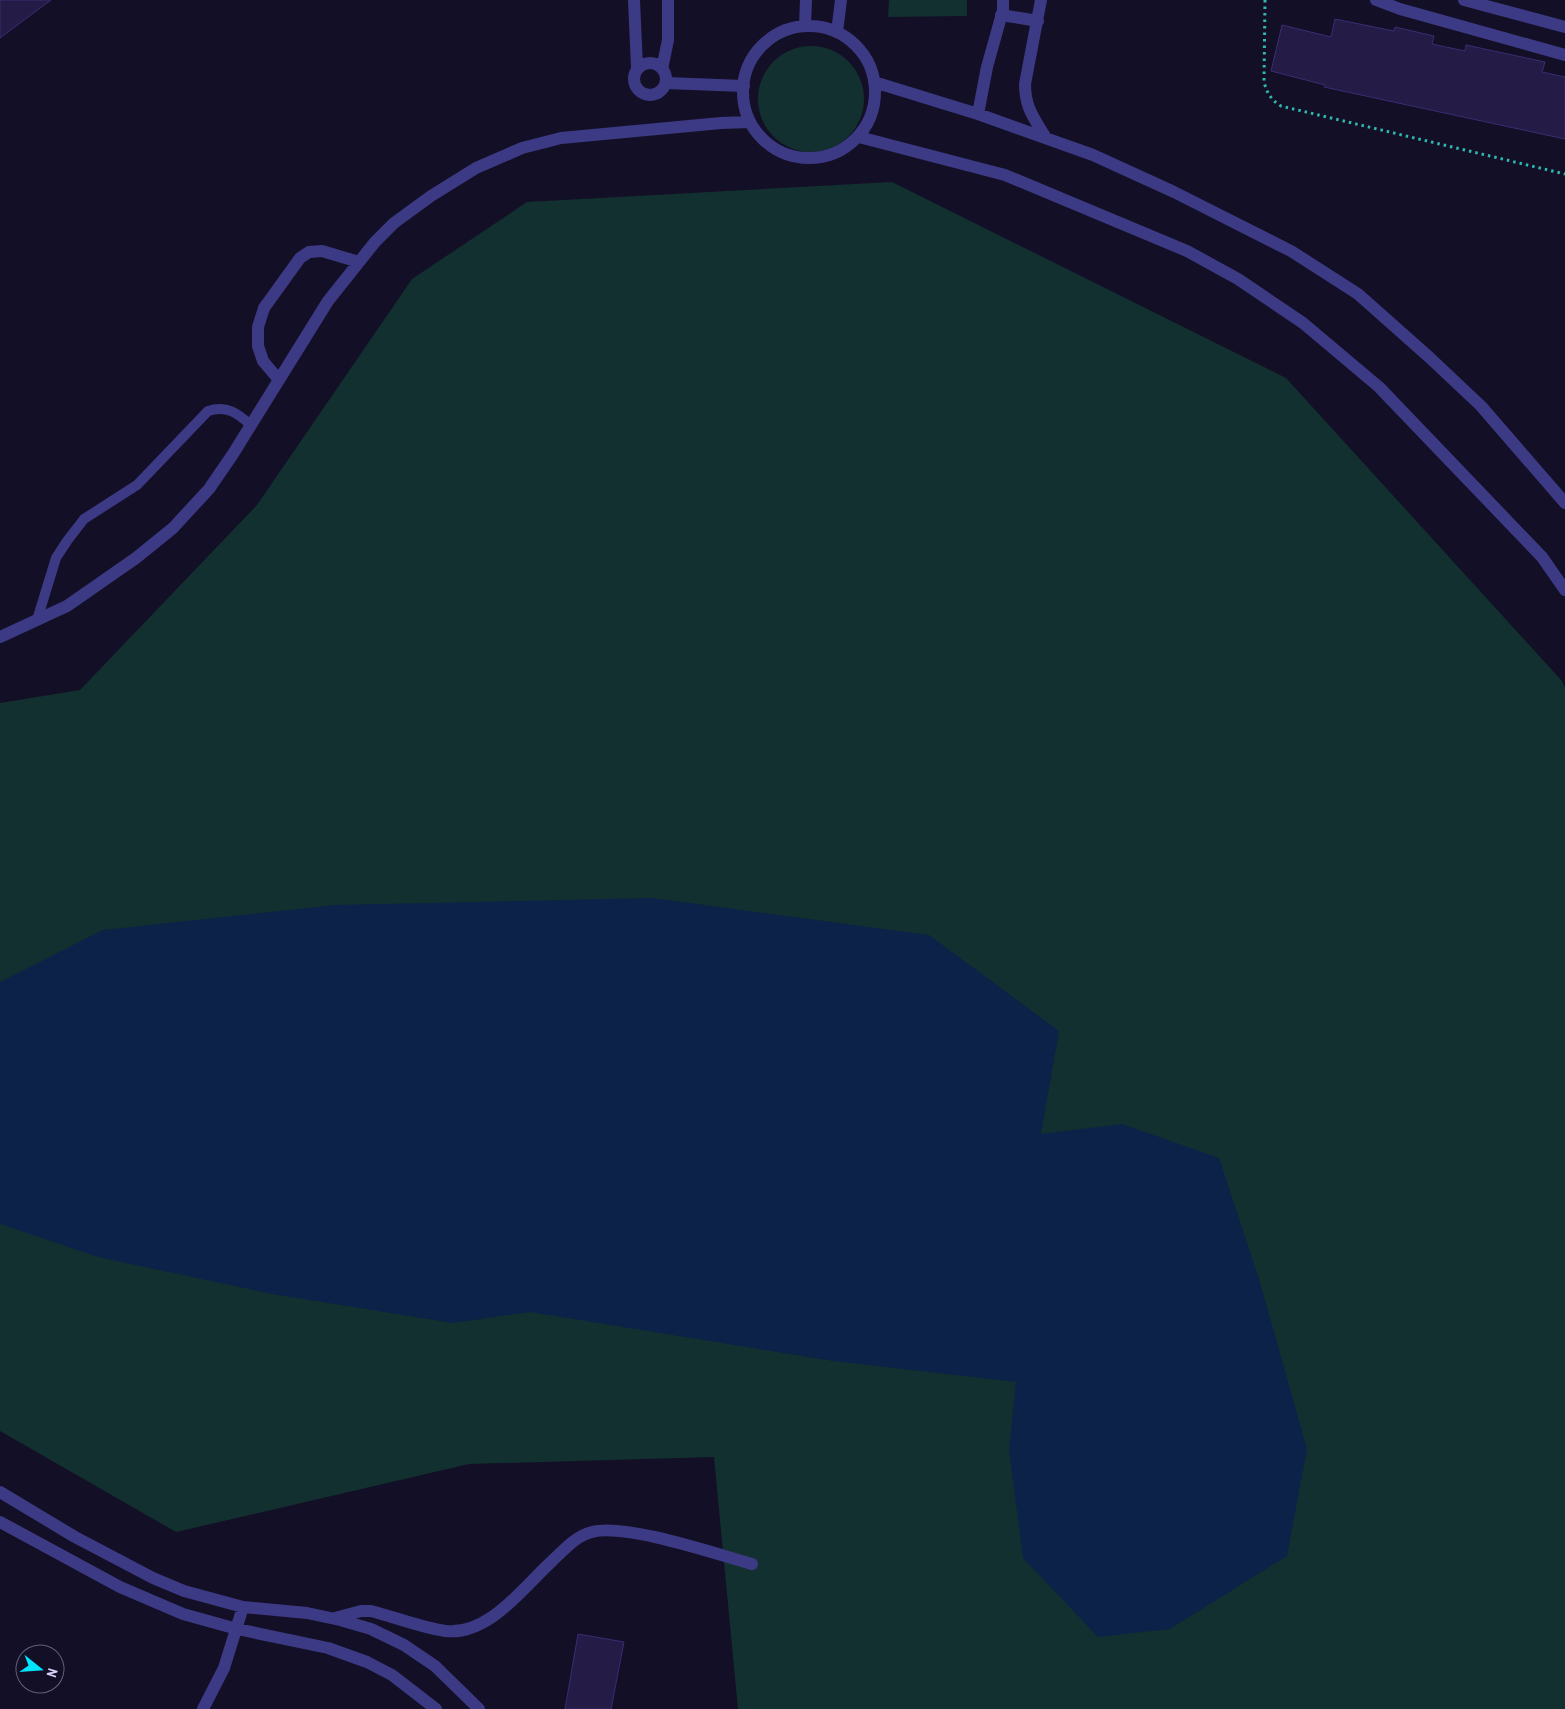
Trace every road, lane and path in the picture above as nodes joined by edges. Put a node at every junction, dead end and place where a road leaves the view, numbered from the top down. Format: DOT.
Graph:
graph roads {
  1 [pos="634,0"];
  2 [pos="668,0"];
  3 [pos="806,0"];
  4 [pos="841,0"];
  5 [pos="1004,0"];
  6 [pos="1041,0"];
  7 [pos="1265,0"];
  8 [pos="1376,0"];
  9 [pos="1464,0"];
  10 [pos="1002,15"];
  11 [pos="1038,21"];
  12 [pos="805,26"];
  13 [pos="1565,27"];
  14 [pos="837,32"];
  15 [pos="1565,56"];
  16 [pos="637,68"];
  17 [pos="662,69"];
  18 [pos="874,82"];
  19 [pos="666,83"];
  20 [pos="744,86"];
  21 [pos="978,114"];
  22 [pos="749,122"];
  23 [pos="858,137"];
  24 [pos="1046,138"];
  25 [pos="1565,174"];
  26 [pos="359,262"];
  27 [pos="279,380"];
  28 [pos="251,425"];
  29 [pos="1565,503"];
  30 [pos="1565,590"];
  31 [pos="37,620"];
  32 [pos="0,637"];
  33 [pos="0,1492"];
  34 [pos="0,1522"];
  35 [pos="752,1564"];
  36 [pos="243,1607"];
  37 [pos="333,1618"];
  38 [pos="237,1629"];
  39 [pos="203,1709"];
  40 [pos="436,1709"];
  41 [pos="479,1709"];
  1 -- 16 [label="street"];
  2 -- 17 [label="street"];
  3 -- 12 [label="street"];
  4 -- 14 [label="street"];
  5 -- 10 [label="street"];
  6 -- 11 [label="street"];
  7 -- 25 [label="path"];
  8 -- 15 [label="street"];
  9 -- 13 [label="street"];
  10 -- 11 [label="street"];
  10 -- 21 [label="street"];
  11 -- 24 [label="street"];
  12 -- 14 [label="street"];
  12 -- 20 [label="street"];
  14 -- 18 [label="street"];
  16 -- 17 [label="street"];
  16 -- 19 [label="street"];
  17 -- 19 [label="street"];
  18 -- 21 [label="street"];
  18 -- 23 [label="street"];
  19 -- 20 [label="street"];
  20 -- 22 [label="street"];
  21 -- 24 [label="street"];
  22 -- 23 [label="street"];
  22 -- 26 [label="street"];
  23 -- 30 [label="street"];
  24 -- 29 [label="street"];
  26 -- 27 [label="street"];
  26 -- 27 [label="street"];
  27 -- 28 [label="street"];
  28 -- 31 [label="street"];
  28 -- 31 [label="lane"];
  31 -- 32 [label="street"];
  33 -- 36 [label="street"];
  34 -- 38 [label="street"];
  35 -- 37 [label="street"];
  36 -- 37 [label="street"];
  36 -- 38 [label="street"];
  37 -- 41 [label="street"];
  38 -- 39 [label="street"];
  38 -- 40 [label="street"];
}
